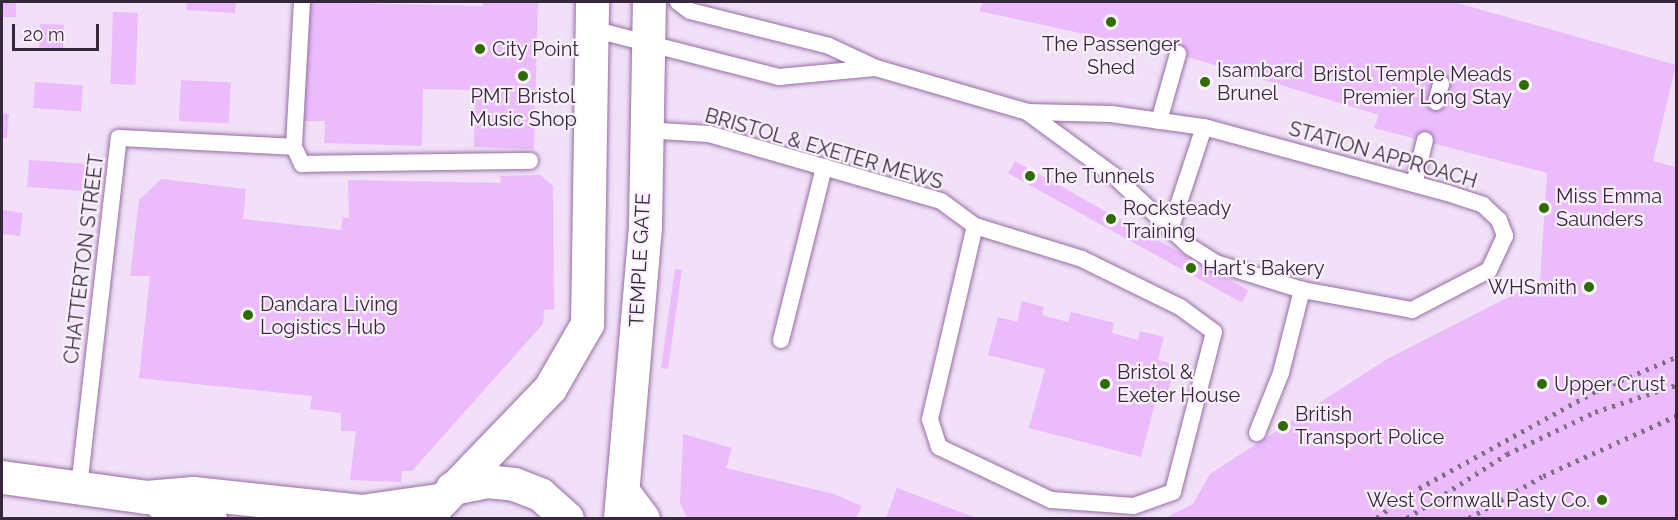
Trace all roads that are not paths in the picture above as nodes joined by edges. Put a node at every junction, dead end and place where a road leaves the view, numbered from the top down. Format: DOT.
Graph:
graph roads {
  1 [pos="302,2"];
  2 [pos="650,2"];
  3 [pos="678,2"];
  4 [pos="592,15"];
  5 [pos="646,42"];
  6 [pos="1178,54"];
  7 [pos="876,68"];
  8 [pos="1441,84"];
  9 [pos="1436,102"];
  10 [pos="1027,112"];
  11 [pos="1160,121"];
  12 [pos="1204,127"];
  13 [pos="643,130"];
  14 [pos="1425,140"];
  15 [pos="294,147"];
  16 [pos="530,161"];
  17 [pos="824,167"];
  18 [pos="1414,184"];
  19 [pos="975,226"];
  20 [pos="1170,230"];
  21 [pos="1302,290"];
  22 [pos="781,340"];
  23 [pos="1257,433"];
  24 [pos="2,477"];
  25 [pos="79,487"];
  26 [pos="146,497"];
  27 [pos="438,502"];
  28 [pos="629,510"];
  29 [pos="210,519"];
  30 [pos="567,519"];
  1 -- 15 [label="lane"];
  2 -- 5 [label="highway, TEMPLE GATE"];
  3 -- 7 [label="lane, STATION APPROACH"];
  4 -- 5 [label="lane, STATION APPROACH"];
  4 -- 27 [label="highway"];
  5 -- 7 [label="lane, STATION APPROACH"];
  5 -- 13 [label="highway, TEMPLE GATE"];
  6 -- 11 [label="lane"];
  7 -- 10 [label="lane, STATION APPROACH"];
  8 -- 9 [label="lane"];
  10 -- 11 [label="lane, STATION APPROACH"];
  10 -- 20 [label="lane, STATION APPROACH"];
  11 -- 12 [label="lane, STATION APPROACH"];
  12 -- 18 [label="lane, STATION APPROACH"];
  12 -- 20 [label="lane"];
  13 -- 17 [label="lane, BRISTOL & EXETER MEWS"];
  13 -- 28 [label="highway, TEMPLE GATE"];
  14 -- 18 [label="lane"];
  15 -- 16 [label="lane"];
  15 -- 25 [label="lane, CHATTERTON STREET"];
  17 -- 19 [label="lane, BRISTOL & EXETER MEWS"];
  17 -- 22 [label="lane"];
  18 -- 21 [label="lane, STATION APPROACH"];
  19 -- 19 [label="lane, BRISTOL & EXETER MEWS"];
  20 -- 21 [label="lane, STATION APPROACH"];
  21 -- 23 [label="lane"];
  24 -- 25 [label="highway"];
  25 -- 26 [label="highway"];
  26 -- 27 [label="highway"];
  26 -- 29 [label="highway"];
  27 -- 30 [label="highway"];
}
